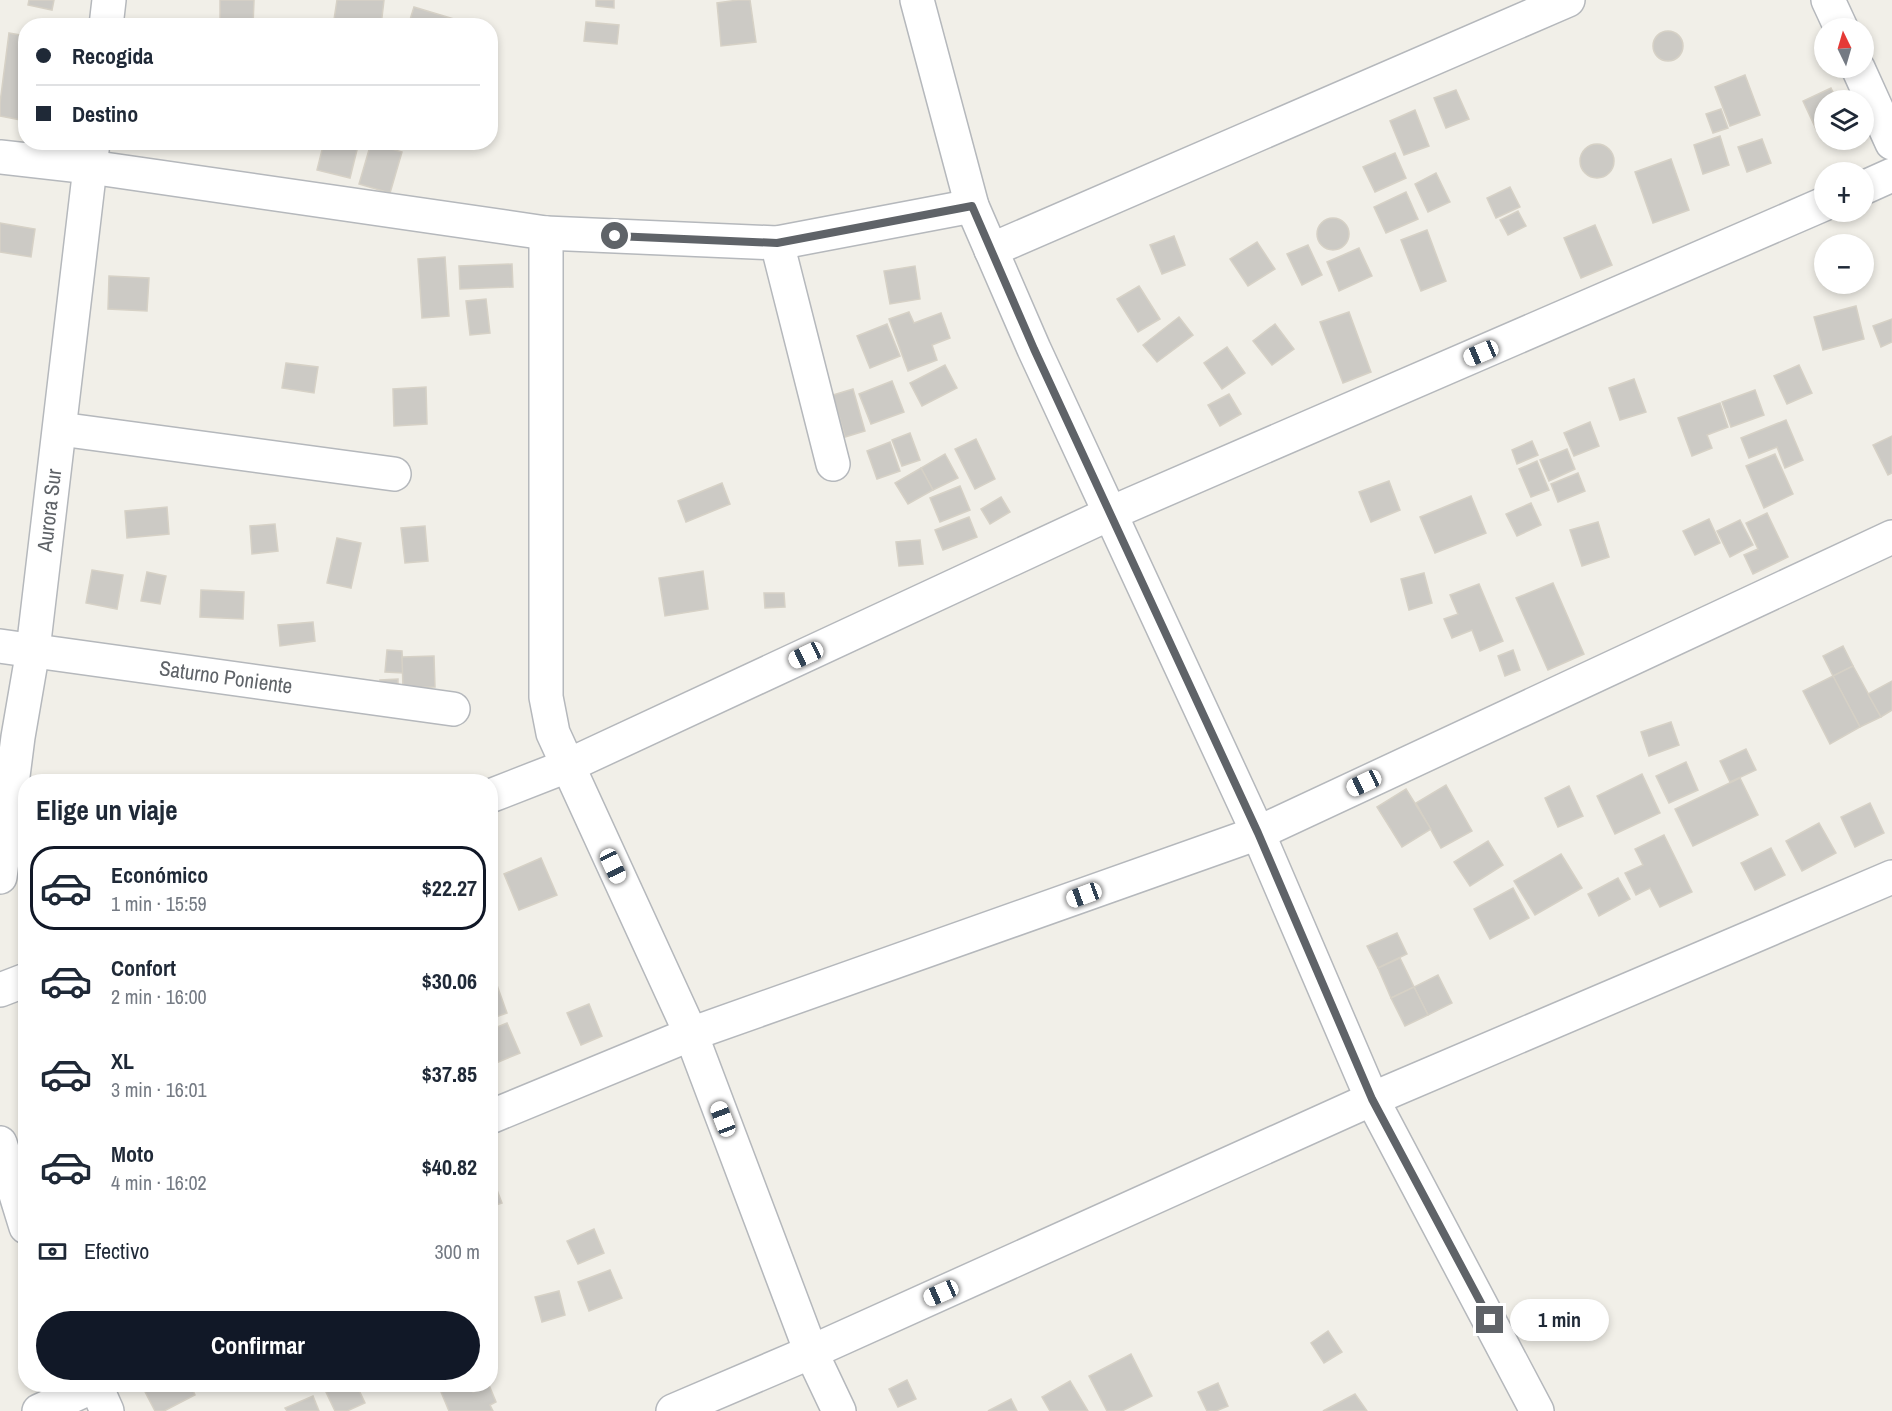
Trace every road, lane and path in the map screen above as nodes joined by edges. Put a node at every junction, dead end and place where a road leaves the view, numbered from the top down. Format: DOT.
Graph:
graph roads {
  1 [pos="109,0"];
  2 [pos="917,0"];
  3 [pos="1568,0"];
  4 [pos="1828,0"];
  5 [pos="107,18"];
  6 [pos="1836,18"];
  7 [pos="1863,78"];
  8 [pos="1892,143"];
  9 [pos="92,155"];
  10 [pos="0,158"];
  11 [pos="1892,176"];
  12 [pos="1874,183"];
  13 [pos="972,206"];
  14 [pos="1814,208"];
  15 [pos="546,233"];
  16 [pos="777,243"];
  17 [pos="991,250"];
  18 [pos="60,429"];
  19 [pos="833,464"];
  20 [pos="394,474"];
  21 [pos="1111,513"];
  22 [pos="1892,537"];
  23 [pos="0,646"];
  24 [pos="33,650"];
  25 [pos="453,708"];
  26 [pos="567,766"];
  27 [pos="498,793"];
  28 [pos="1258,833"];
  29 [pos="0,877"];
  30 [pos="1892,877"];
  31 [pos="18,983"];
  32 [pos="0,990"];
  33 [pos="691,1034"];
  34 [pos="1372,1099"];
  35 [pos="498,1114"];
  36 [pos="0,1143"];
  37 [pos="18,1201"];
  38 [pos="811,1352"];
  39 [pos="80,1392"];
  40 [pos="98,1392"];
  41 [pos="39,1411"];
  42 [pos="107,1411"];
  43 [pos="673,1411"];
  44 [pos="839,1411"];
  45 [pos="1537,1411"];
  1 -- 5 [label="street"];
  2 -- 13 [label="street"];
  3 -- 17 [label="street"];
  4 -- 6 [label="street"];
  7 -- 8 [label="street"];
  9 -- 10 [label="street"];
  9 -- 15 [label="street"];
  9 -- 18 [label="street, Aurora Sur"];
  11 -- 12 [label="street"];
  13 -- 16 [label="street"];
  13 -- 17 [label="street"];
  14 -- 21 [label="street"];
  15 -- 16 [label="street"];
  15 -- 26 [label="street"];
  16 -- 19 [label="street"];
  17 -- 21 [label="street"];
  18 -- 20 [label="street"];
  18 -- 24 [label="street, Aurora Sur"];
  21 -- 26 [label="street"];
  21 -- 28 [label="street"];
  22 -- 28 [label="street"];
  23 -- 24 [label="street, Saturno Poniente"];
  24 -- 25 [label="street, Saturno Poniente"];
  24 -- 29 [label="street, Aurora Sur"];
  26 -- 27 [label="street"];
  26 -- 33 [label="street"];
  28 -- 33 [label="street"];
  28 -- 34 [label="street"];
  30 -- 34 [label="street"];
  31 -- 32 [label="street"];
  33 -- 35 [label="street"];
  33 -- 38 [label="street"];
  34 -- 38 [label="street"];
  34 -- 45 [label="street"];
  36 -- 37 [label="street"];
  38 -- 43 [label="street"];
  38 -- 44 [label="street"];
  39 -- 41 [label="street"];
  40 -- 42 [label="street"];
}
